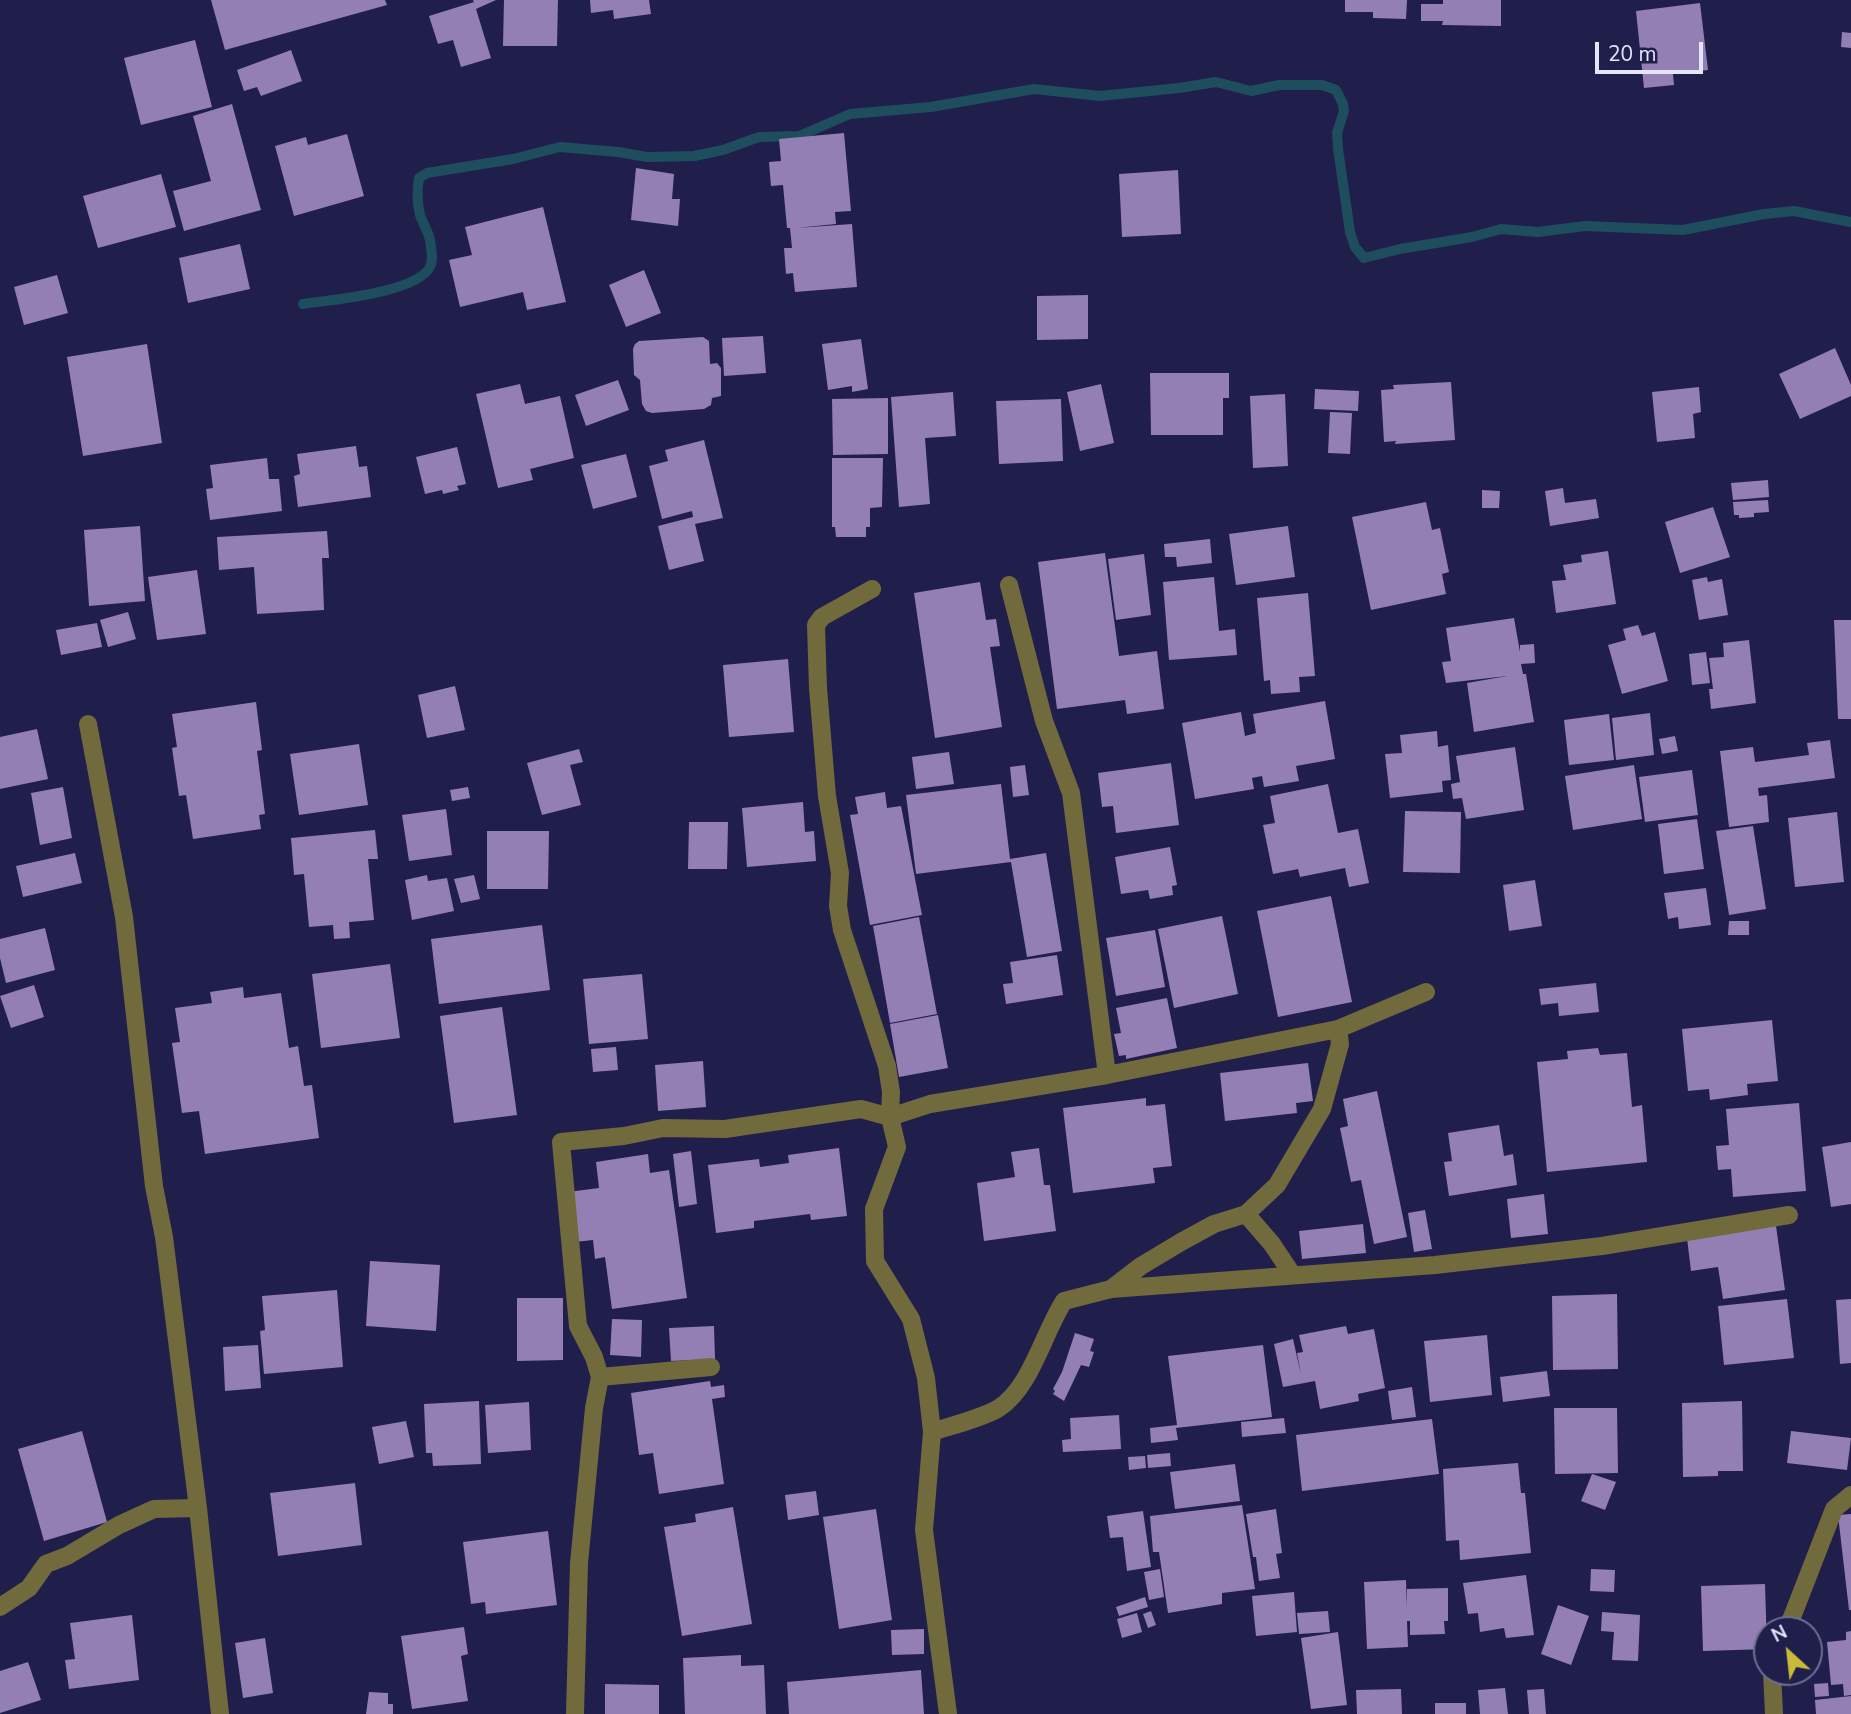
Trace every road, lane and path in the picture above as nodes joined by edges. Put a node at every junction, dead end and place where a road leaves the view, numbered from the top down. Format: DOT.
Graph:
graph roads {
  1 [pos="1009,585"];
  2 [pos="872,589"];
  3 [pos="88,724"];
  4 [pos="1426,992"];
  5 [pos="1338,1029"];
  6 [pos="1107,1075"];
  7 [pos="890,1117"];
  8 [pos="1245,1213"];
  9 [pos="1789,1215"];
  10 [pos="1292,1274"];
  11 [pos="1111,1289"];
  12 [pos="711,1367"];
  13 [pos="600,1377"];
  14 [pos="932,1432"];
  15 [pos="1851,1495"];
  16 [pos="198,1507"];
  17 [pos="0,1607"];
  18 [pos="1792,1616"];
  19 [pos="1773,1686"];
  20 [pos="220,1714"];
  21 [pos="575,1714"];
  22 [pos="948,1714"];
  23 [pos="1774,1714"];
  1 -- 6 [label="street"];
  2 -- 7 [label="street"];
  3 -- 16 [label="street"];
  4 -- 5 [label="street"];
  5 -- 6 [label="street"];
  5 -- 8 [label="street"];
  6 -- 7 [label="street"];
  7 -- 13 [label="street"];
  7 -- 14 [label="street"];
  8 -- 10 [label="street"];
  8 -- 11 [label="street"];
  9 -- 10 [label="street"];
  10 -- 11 [label="street"];
  11 -- 14 [label="street"];
  12 -- 13 [label="street"];
  13 -- 21 [label="street"];
  14 -- 22 [label="street"];
  15 -- 18 [label="street"];
  16 -- 17 [label="street"];
  16 -- 20 [label="street"];
  19 -- 23 [label="street"];
}
